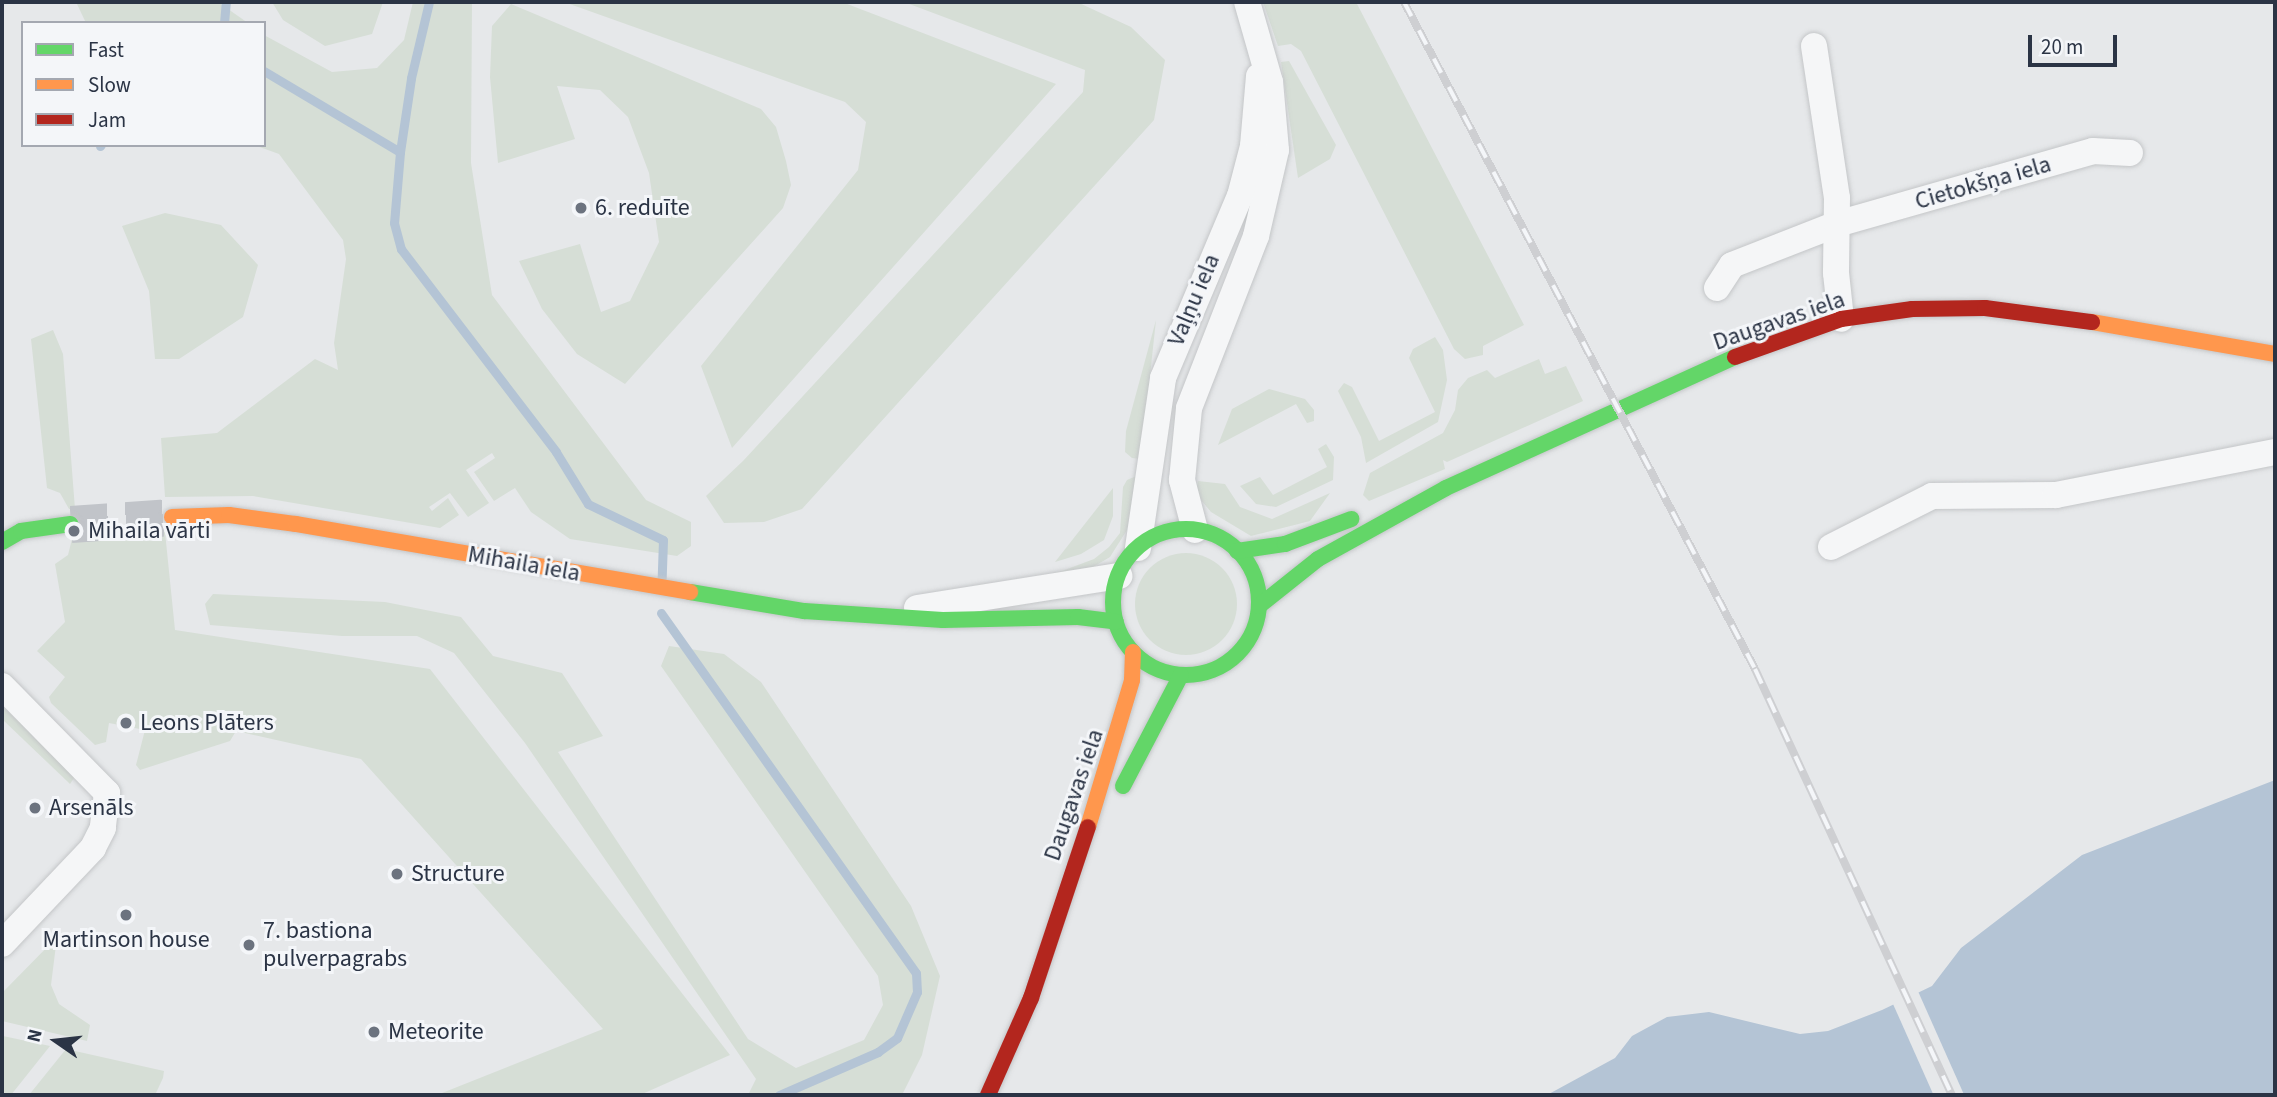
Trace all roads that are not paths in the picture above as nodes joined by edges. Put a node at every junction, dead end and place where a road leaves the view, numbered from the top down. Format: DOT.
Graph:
graph roads {
  1 [pos="1247,2"];
  2 [pos="1814,46"];
  3 [pos="1262,56"];
  4 [pos="2130,153"];
  5 [pos="1837,224"];
  6 [pos="1717,288"];
  7 [pos="1841,319"];
  8 [pos="2275,354"];
  9 [pos="2275,452"];
  10 [pos="1446,488"];
  11 [pos="172,517"];
  12 [pos="71,524"];
  13 [pos="1195,530"];
  14 [pos="2,542"];
  15 [pos="1831,547"];
  16 [pos="1138,548"];
  17 [pos="1237,551"];
  18 [pos="1119,576"];
  19 [pos="1259,606"];
  20 [pos="877,615"];
  21 [pos="1116,622"];
  22 [pos="1133,652"];
  23 [pos="1181,675"];
  24 [pos="2,686"];
  25 [pos="2,944"];
  26 [pos="1047,950"];
  27 [pos="988,1095"];
  1 -- 3 [label="street, Vaļņu iela"];
  2 -- 5 [label="street"];
  3 -- 13 [label="street, Vaļņu iela"];
  3 -- 16 [label="street, Vaļņu iela"];
  4 -- 5 [label="street, Cietokšņa iela"];
  5 -- 6 [label="street, Cietokšņa iela"];
  5 -- 7 [label="street"];
  7 -- 8 [label="main road, Daugavas iela"];
  7 -- 10 [label="main road, Daugavas iela"];
  9 -- 15 [label="street"];
  10 -- 17 [label="main road, Daugavas iela"];
  10 -- 19 [label="main road, Daugavas iela"];
  11 -- 20 [label="main road, Mihaila iela"];
  12 -- 14 [label="main road"];
  13 -- 16 [label="main road"];
  13 -- 17 [label="main road"];
  16 -- 18 [label="main road"];
  17 -- 19 [label="main road"];
  18 -- 20 [label="street, Mihaila iela"];
  18 -- 21 [label="main road"];
  19 -- 23 [label="main road"];
  20 -- 21 [label="main road, Mihaila iela"];
  21 -- 22 [label="main road"];
  22 -- 23 [label="main road"];
  22 -- 26 [label="main road, Daugavas iela"];
  23 -- 26 [label="main road, Daugavas iela"];
  24 -- 25 [label="street"];
  26 -- 27 [label="main road, Daugavas iela"];
}
